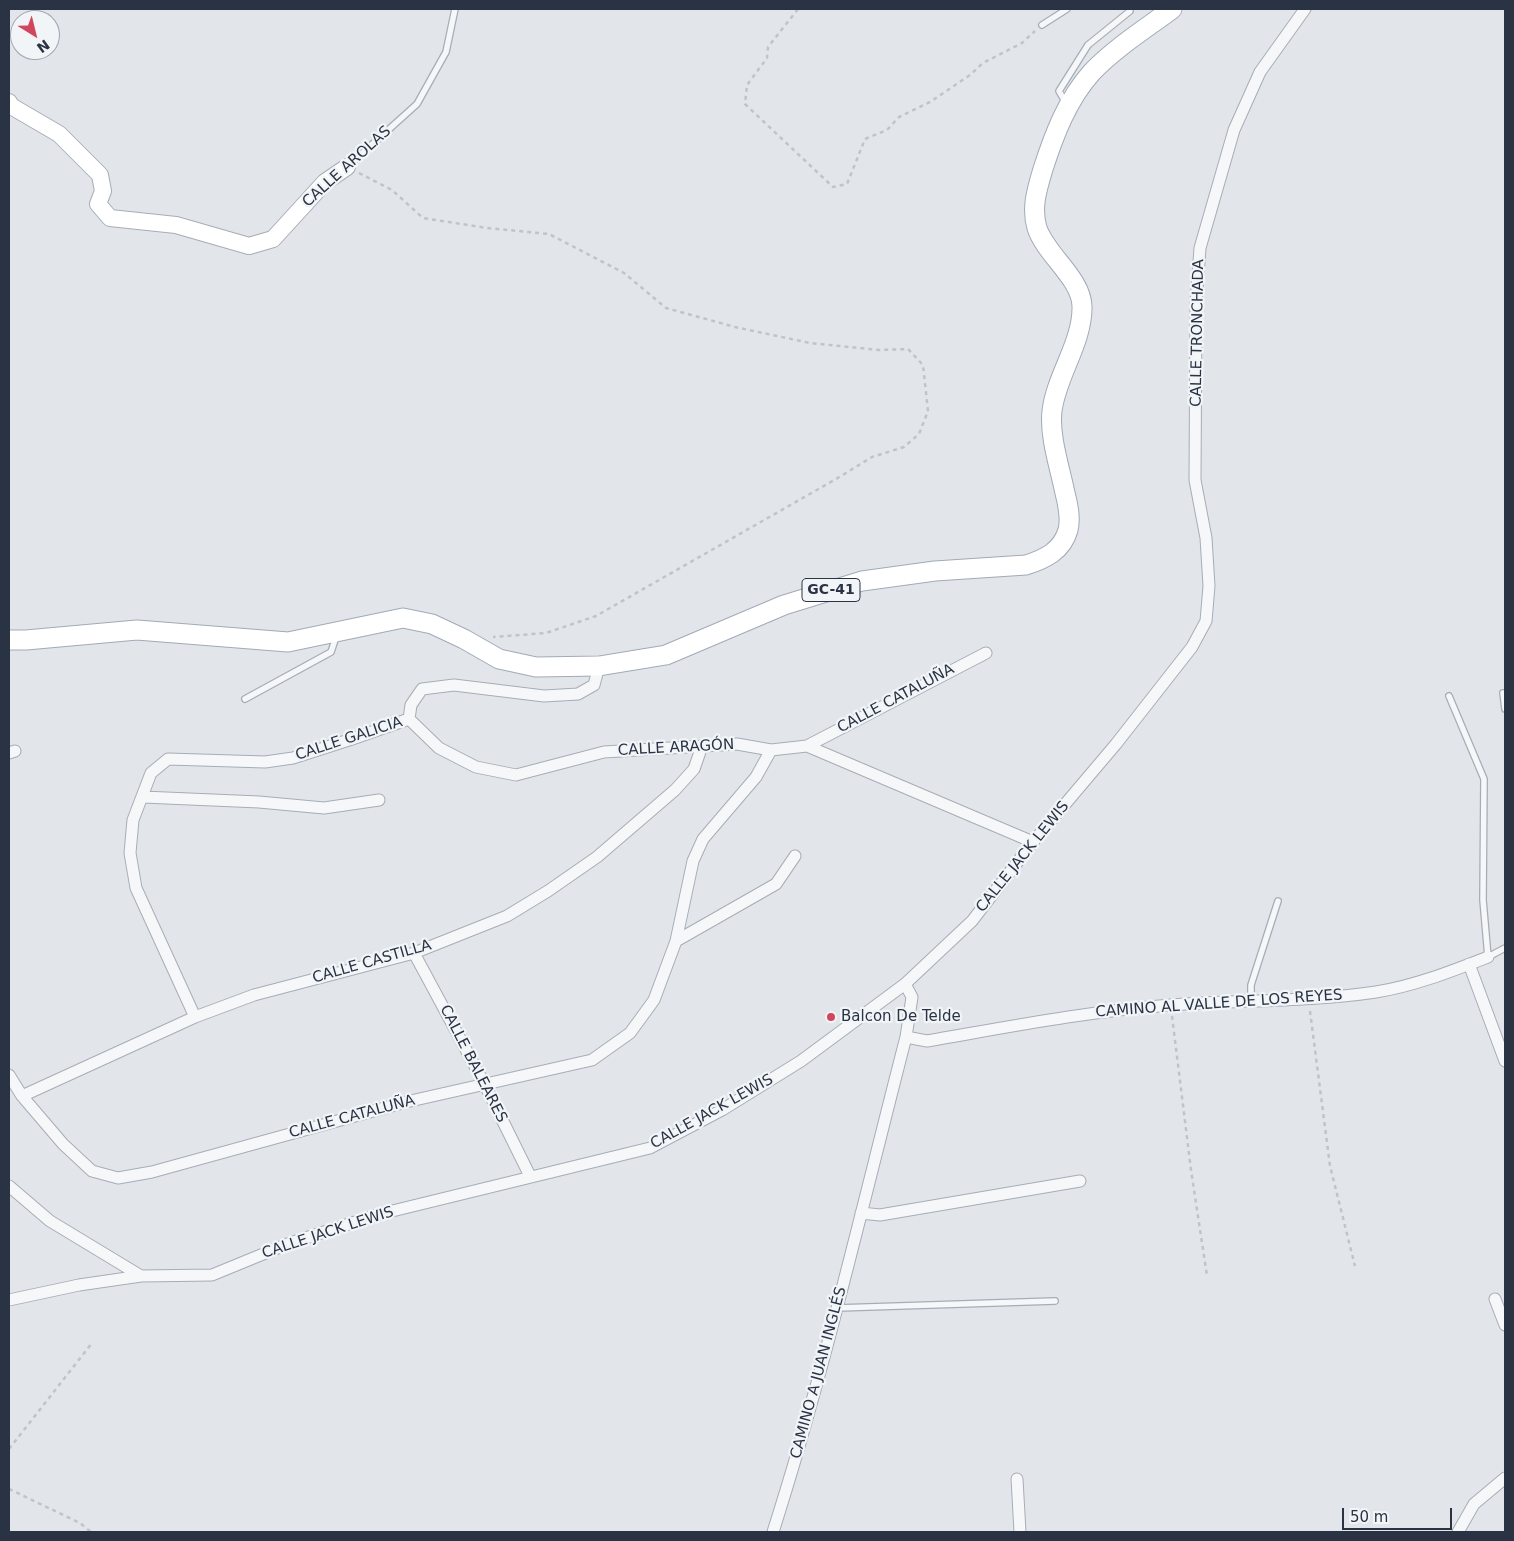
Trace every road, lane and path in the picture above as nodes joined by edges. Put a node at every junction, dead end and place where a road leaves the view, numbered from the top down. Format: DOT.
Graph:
graph roads {
  1 [pos="455,9"];
  2 [pos="798,9"];
  3 [pos="1067,9"];
  4 [pos="1129,9"];
  5 [pos="1172,9"];
  6 [pos="1305,9"];
  7 [pos="1042,25"];
  8 [pos="9,102"];
  9 [pos="1068,107"];
  10 [pos="347,166"];
  11 [pos="1206,621"];
  12 [pos="337,632"];
  13 [pos="492,637"];
  14 [pos="9,640"];
  15 [pos="986,653"];
  16 [pos="599,666"];
  17 [pos="1503,693"];
  18 [pos="1449,696"];
  19 [pos="245,699"];
  20 [pos="1505,709"];
  21 [pos="410,719"];
  22 [pos="702,746"];
  23 [pos="807,746"];
  24 [pos="771,750"];
  25 [pos="143,797"];
  26 [pos="378,800"];
  27 [pos="1033,842"];
  28 [pos="795,856"];
  29 [pos="1278,901"];
  30 [pos="676,941"];
  31 [pos="1505,948"];
  32 [pos="414,953"];
  33 [pos="1488,956"];
  34 [pos="1469,964"];
  35 [pos="905,984"];
  36 [pos="1308,1000"];
  37 [pos="1251,1002"];
  38 [pos="1171,1005"];
  39 [pos="195,1017"];
  40 [pos="906,1037"];
  41 [pos="1505,1061"];
  42 [pos="9,1075"];
  43 [pos="484,1083"];
  44 [pos="22,1096"];
  45 [pos="530,1176"];
  46 [pos="1080,1181"];
  47 [pos="9,1186"];
  48 [pos="860,1213"];
  49 [pos="1355,1266"];
  50 [pos="141,1276"];
  51 [pos="1207,1276"];
  52 [pos="1495,1299"];
  53 [pos="9,1300"];
  54 [pos="1055,1301"];
  55 [pos="837,1308"];
  56 [pos="1505,1325"];
  57 [pos="92,1343"];
  58 [pos="9,1449"];
  59 [pos="1505,1478"];
  60 [pos="1017,1479"];
  61 [pos="9,1489"];
  62 [pos="91,1532"];
  63 [pos="773,1532"];
  64 [pos="1020,1532"];
  65 [pos="1458,1532"];
  1 -- 10 [label="lane, CALLE AROLAS"];
  2 -- 7 [label="path"];
  3 -- 7 [label="lane"];
  4 -- 9 [label="lane"];
  5 -- 9 [label="main road, GC-41"];
  6 -- 11 [label="street, CALLE TRONCHADA"];
  8 -- 10 [label="street, CALLE AROLAS"];
  9 -- 16 [label="main road, GC-41"];
  10 -- 13 [label="path"];
  11 -- 27 [label="street, CALLE JACK LEWIS"];
  12 -- 14 [label="main road, GC-41"];
  12 -- 16 [label="main road, GC-41"];
  12 -- 19 [label="lane"];
  15 -- 23 [label="street, CALLE CATALUÑA"];
  16 -- 21 [label="street, CALLE GALICIA"];
  17 -- 20 [label="lane"];
  18 -- 33 [label="lane"];
  21 -- 22 [label="street, CALLE ARAGÓN"];
  21 -- 25 [label="street, CALLE GALICIA"];
  22 -- 24 [label="street, CALLE ARAGÓN"];
  22 -- 32 [label="street, CALLE CASTILLA"];
  23 -- 24 [label="street, CALLE ARAGÓN"];
  23 -- 27 [label="street, CALLE ARAGÓN"];
  24 -- 30 [label="street, CALLE CATALUÑA"];
  25 -- 26 [label="street"];
  25 -- 39 [label="street, CALLE GALICIA"];
  27 -- 35 [label="street, CALLE JACK LEWIS"];
  28 -- 30 [label="street"];
  29 -- 37 [label="lane"];
  30 -- 43 [label="street, CALLE CATALUÑA"];
  31 -- 33 [label="lane, CAMINO AL VALLE DE LOS REYES"];
  32 -- 39 [label="street, CALLE CASTILLA"];
  32 -- 43 [label="street, CALLE BALEARES"];
  33 -- 34 [label="street, CAMINO AL VALLE DE LOS REYES"];
  34 -- 36 [label="street, CAMINO AL VALLE DE LOS REYES"];
  34 -- 41 [label="street"];
  35 -- 40 [label="street, CAMINO A JUAN INGLÉS"];
  35 -- 45 [label="street, CALLE JACK LEWIS"];
  36 -- 37 [label="street, CAMINO AL VALLE DE LOS REYES"];
  36 -- 49 [label="path"];
  37 -- 38 [label="street, CAMINO AL VALLE DE LOS REYES"];
  38 -- 40 [label="street, CAMINO AL VALLE DE LOS REYES"];
  38 -- 51 [label="path"];
  39 -- 44 [label="street, CALLE CASTILLA"];
  40 -- 48 [label="street, CAMINO A JUAN INGLÉS"];
  42 -- 44 [label="street, CALLE CATALUÑA"];
  43 -- 44 [label="street, CALLE CATALUÑA"];
  43 -- 45 [label="street, CALLE BALEARES"];
  45 -- 50 [label="street, CALLE JACK LEWIS"];
  46 -- 48 [label="street"];
  47 -- 50 [label="street"];
  48 -- 55 [label="street, CAMINO A JUAN INGLÉS"];
  50 -- 53 [label="street, CALLE JACK LEWIS"];
  52 -- 56 [label="street"];
  54 -- 55 [label="lane"];
  55 -- 63 [label="street, CAMINO A JUAN INGLÉS"];
  57 -- 58 [label="path"];
  59 -- 65 [label="street"];
  60 -- 64 [label="street"];
  61 -- 62 [label="path"];
}
